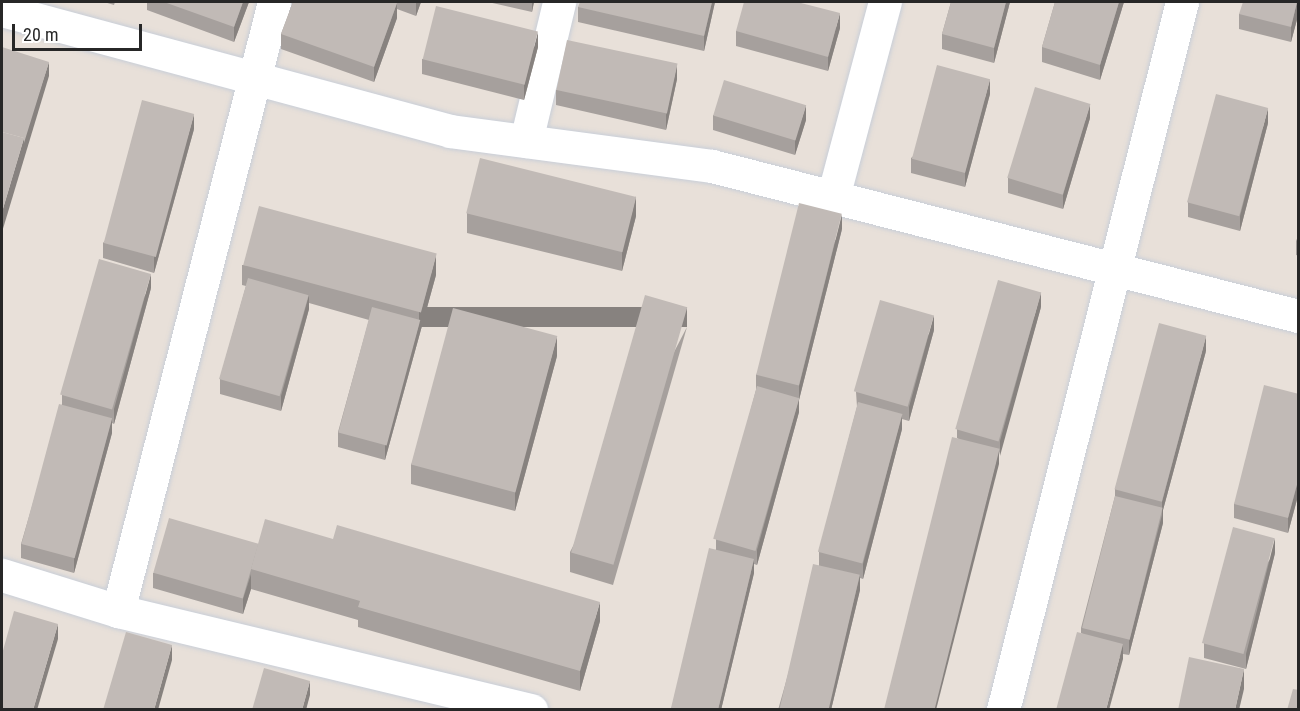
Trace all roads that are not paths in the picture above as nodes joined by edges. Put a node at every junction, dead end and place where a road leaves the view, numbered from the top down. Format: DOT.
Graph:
graph roads {
  1 [pos="274,2"];
  2 [pos="559,2"];
  3 [pos="885,2"];
  4 [pos="1182,2"];
  5 [pos="2,10"];
  6 [pos="256,80"];
  7 [pos="526,141"];
  8 [pos="833,197"];
  9 [pos="1116,268"];
  10 [pos="1299,316"];
  11 [pos="2,575"];
  12 [pos="118,611"];
  13 [pos="531,710"];
  14 [pos="1003,710"];
  1 -- 6 [label="street"];
  2 -- 7 [label="street"];
  3 -- 8 [label="street"];
  4 -- 9 [label="street"];
  5 -- 6 [label="street"];
  6 -- 7 [label="street"];
  6 -- 12 [label="street"];
  7 -- 8 [label="street"];
  8 -- 9 [label="street"];
  9 -- 10 [label="street"];
  9 -- 14 [label="street"];
  11 -- 12 [label="street"];
  12 -- 13 [label="street"];
}
